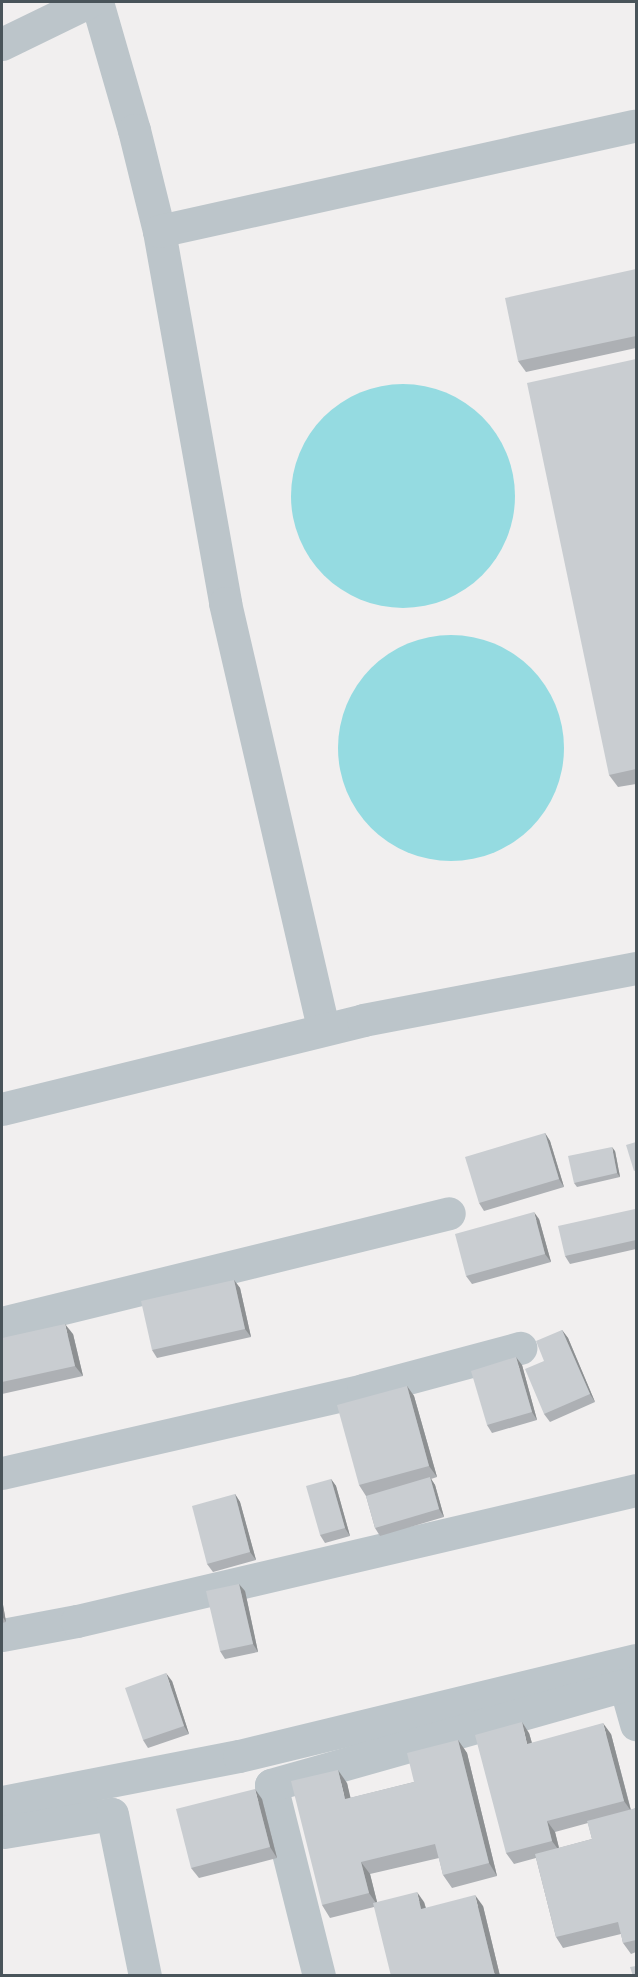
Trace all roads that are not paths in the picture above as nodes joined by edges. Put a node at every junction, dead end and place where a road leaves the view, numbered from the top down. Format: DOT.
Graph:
graph roads {
  1 [pos="88,2"];
  2 [pos="97,2"];
  3 [pos="2,44"];
  4 [pos="634,126"];
  5 [pos="159,231"];
  6 [pos="636,968"];
  7 [pos="323,1029"];
  8 [pos="2,1109"];
  9 [pos="449,1213"];
  10 [pos="2,1323"];
  11 [pos="520,1348"];
  12 [pos="2,1473"];
  13 [pos="636,1490"];
  14 [pos="2,1635"];
  15 [pos="633,1675"];
  16 [pos="636,1724"];
  17 [pos="3,1817"];
  18 [pos="145,1976"];
  19 [pos="320,1976"];
  1 -- 3 [label="street"];
  2 -- 5 [label="street"];
  4 -- 5 [label="street"];
  5 -- 7 [label="street"];
  6 -- 7 [label="street"];
  7 -- 8 [label="street"];
  9 -- 10 [label="street"];
  11 -- 12 [label="street"];
  13 -- 14 [label="street"];
  15 -- 16 [label="street"];
  15 -- 17 [label="street"];
  15 -- 19 [label="street"];
  17 -- 18 [label="street"];
}
